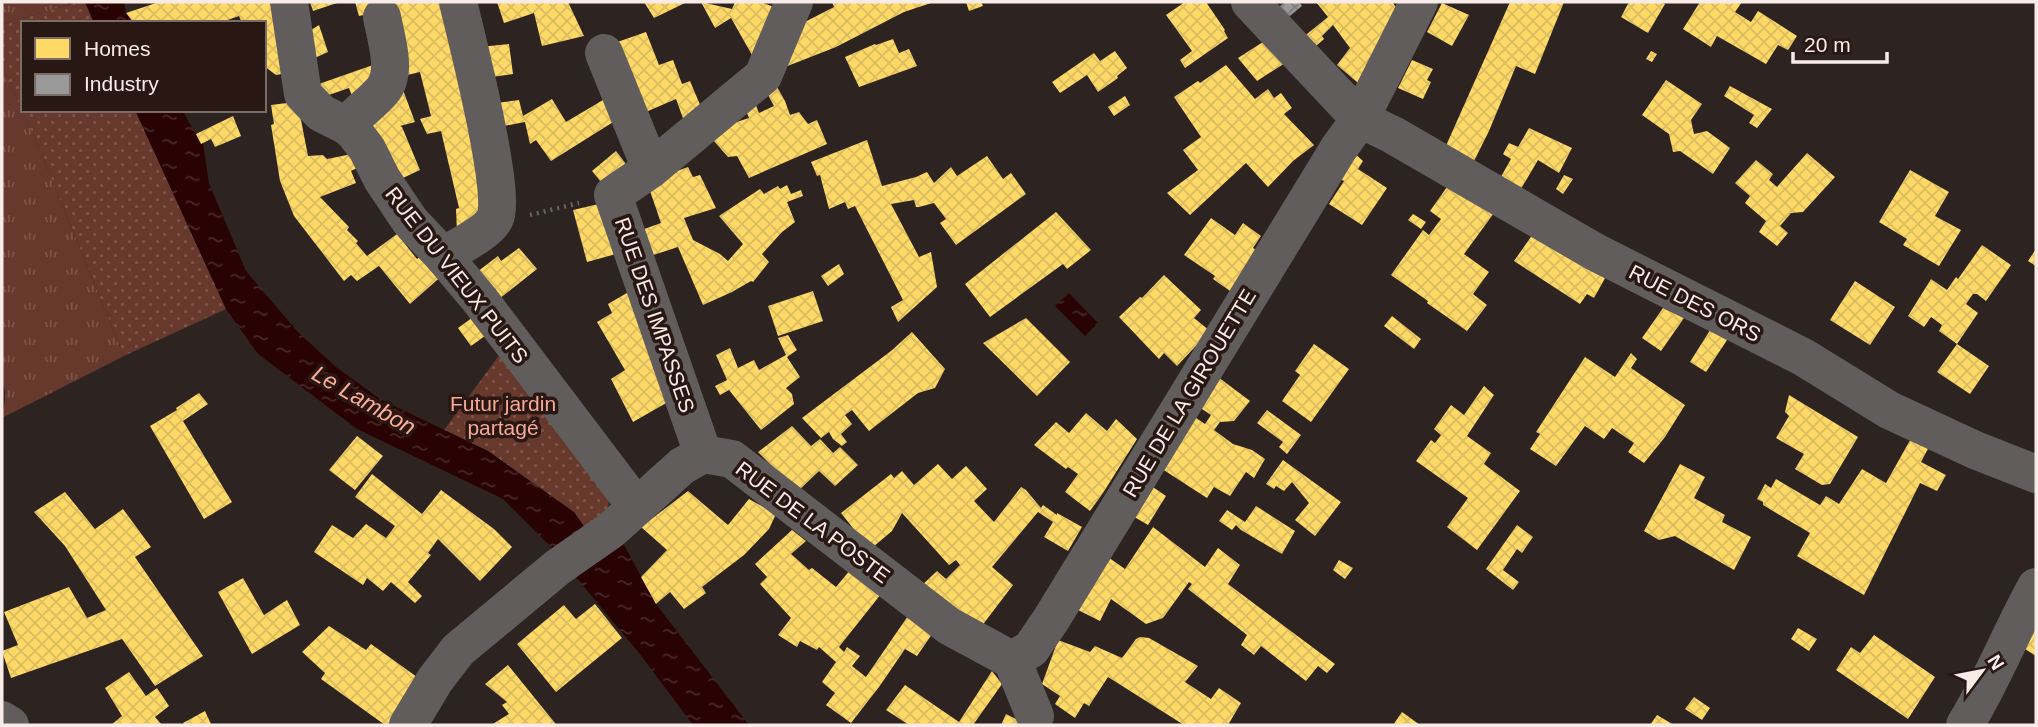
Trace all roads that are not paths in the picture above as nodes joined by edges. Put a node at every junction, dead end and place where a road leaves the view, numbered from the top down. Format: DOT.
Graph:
graph roads {
  1 [pos="289,2"];
  2 [pos="458,2"];
  3 [pos="794,2"];
  4 [pos="1250,2"];
  5 [pos="1419,2"];
  6 [pos="382,17"];
  7 [pos="604,52"];
  8 [pos="1360,119"];
  9 [pos="347,126"];
  10 [pos="651,169"];
  11 [pos="443,256"];
  12 [pos="703,454"];
  13 [pos="2036,474"];
  14 [pos="624,518"];
  15 [pos="2036,587"];
  16 [pos="1012,660"];
  17 [pos="2,720"];
  18 [pos="1042,722"];
  19 [pos="10,725"];
  20 [pos="408,725"];
  21 [pos="1965,725"];
  1 -- 9 [label="street, RUE DU VIEUX PUITS"];
  2 -- 11 [label="street"];
  3 -- 10 [label="street, RUE DES IMPASSES"];
  4 -- 8 [label="street"];
  5 -- 8 [label="street, RUE DE LA GIROUETTE"];
  6 -- 9 [label="street"];
  7 -- 10 [label="street"];
  8 -- 13 [label="street, RUE DES ORS"];
  8 -- 16 [label="street, RUE DE LA GIROUETTE"];
  9 -- 11 [label="street, RUE DU VIEUX PUITS"];
  10 -- 12 [label="street, RUE DES IMPASSES"];
  11 -- 14 [label="street, RUE DU VIEUX PUITS"];
  12 -- 14 [label="street"];
  12 -- 16 [label="street, RUE DE LA POSTE"];
  14 -- 20 [label="street"];
  15 -- 21 [label="street"];
  16 -- 18 [label="street"];
  17 -- 19 [label="street"];
}
